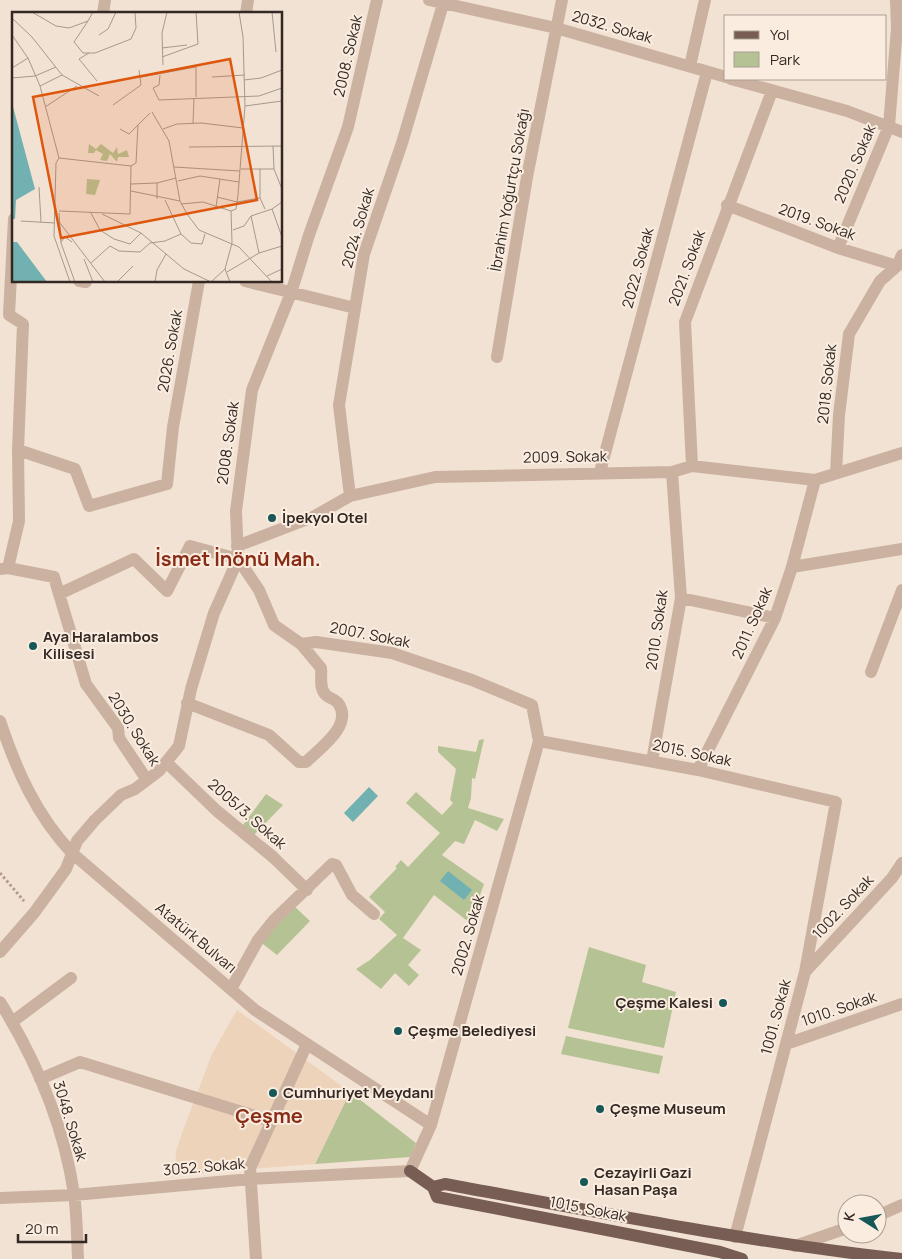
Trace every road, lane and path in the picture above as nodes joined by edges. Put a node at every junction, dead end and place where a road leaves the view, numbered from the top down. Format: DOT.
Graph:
graph roads {
  1 [pos="377,0"];
  2 [pos="430,0"];
  3 [pos="562,0"];
  4 [pos="705,0"];
  5 [pos="896,0"];
  6 [pos="443,4"];
  7 [pos="556,28"];
  8 [pos="690,66"];
  9 [pos="707,72"];
  10 [pos="724,76"];
  11 [pos="734,80"];
  12 [pos="772,91"];
  13 [pos="889,126"];
  14 [pos="902,132"];
  15 [pos="727,205"];
  16 [pos="838,248"];
  17 [pos="899,260"];
  18 [pos="12,282"];
  19 [pos="199,282"];
  20 [pos="250,282"];
  21 [pos="291,293"];
  22 [pos="355,308"];
  23 [pos="498,357"];
  24 [pos="18,450"];
  25 [pos="902,453"];
  26 [pos="692,466"];
  27 [pos="600,472"];
  28 [pos="672,472"];
  29 [pos="836,473"];
  30 [pos="815,480"];
  31 [pos="350,496"];
  32 [pos="902,549"];
  33 [pos="238,553"];
  34 [pos="792,567"];
  35 [pos="4,568"];
  36 [pos="902,590"];
  37 [pos="59,594"];
  38 [pos="681,598"];
  39 [pos="775,618"];
  40 [pos="301,644"];
  41 [pos="870,672"];
  42 [pos="187,703"];
  43 [pos="532,705"];
  44 [pos="0,721"];
  45 [pos="539,741"];
  46 [pos="652,761"];
  47 [pos="166,762"];
  48 [pos="698,770"];
  49 [pos="147,780"];
  50 [pos="836,802"];
  51 [pos="72,853"];
  52 [pos="902,863"];
  53 [pos="0,873"];
  54 [pos="307,890"];
  55 [pos="34,913"];
  56 [pos="374,914"];
  57 [pos="0,952"];
  58 [pos="805,972"];
  59 [pos="71,978"];
  60 [pos="232,990"];
  61 [pos="0,1002"];
  62 [pos="902,1004"];
  63 [pos="12,1022"];
  64 [pos="307,1044"];
  65 [pos="786,1044"];
  66 [pos="40,1078"];
  67 [pos="271,1121"];
  68 [pos="431,1125"];
  69 [pos="410,1171"];
  70 [pos="251,1179"];
  71 [pos="433,1187"];
  72 [pos="74,1195"];
  73 [pos="0,1198"];
  74 [pos="902,1205"];
  75 [pos="887,1212"];
  76 [pos="837,1231"];
  77 [pos="735,1237"];
  78 [pos="795,1246"];
  79 [pos="835,1251"];
  80 [pos="874,1257"];
  81 [pos="78,1259"];
  82 [pos="256,1259"];
  83 [pos="742,1259"];
  84 [pos="820,1259"];
  85 [pos="902,1259"];
  1 -- 21 [label="street, 2008. Sokak"];
  2 -- 6 [label="street, 2032. Sokak"];
  3 -- 7 [label="street, İbrahim Yoğurtçu Sokağı"];
  4 -- 8 [label="street"];
  5 -- 13 [label="street, 2020. Sokak"];
  6 -- 7 [label="street, 2032. Sokak"];
  6 -- 22 [label="street, 2024. Sokak"];
  7 -- 8 [label="street, 2032. Sokak"];
  7 -- 23 [label="street, İbrahim Yoğurtçu Sokağı"];
  8 -- 9 [label="street, 2032. Sokak"];
  9 -- 10 [label="street, 2032. Sokak"];
  9 -- 27 [label="street, 2022. Sokak"];
  11 -- 12 [label="street"];
  12 -- 13 [label="street"];
  12 -- 15 [label="street, 2021. Sokak"];
  13 -- 14 [label="street"];
  13 -- 16 [label="street, 2020. Sokak"];
  15 -- 16 [label="street, 2019. Sokak"];
  15 -- 26 [label="street, 2021. Sokak"];
  16 -- 17 [label="street, 2019. Sokak"];
  17 -- 29 [label="street, 2018. Sokak"];
  18 -- 24 [label="street"];
  19 -- 24 [label="street, 2026. Sokak"];
  20 -- 21 [label="street"];
  21 -- 22 [label="street"];
  21 -- 33 [label="street, 2008. Sokak"];
  22 -- 31 [label="street, 2024. Sokak"];
  24 -- 35 [label="street"];
  25 -- 29 [label="street, 2009. Sokak"];
  26 -- 28 [label="street, 2009. Sokak"];
  26 -- 30 [label="street, 2009. Sokak"];
  27 -- 28 [label="street, 2009. Sokak"];
  27 -- 31 [label="street, 2009. Sokak"];
  28 -- 38 [label="street, 2010. Sokak"];
  29 -- 30 [label="street, 2009. Sokak"];
  30 -- 34 [label="street, 2011. Sokak"];
  31 -- 33 [label="street, 2009. Sokak"];
  32 -- 34 [label="street"];
  33 -- 37 [label="street"];
  33 -- 40 [label="street"];
  33 -- 42 [label="street, 2008. Sokak"];
  34 -- 39 [label="street, 2011. Sokak"];
  35 -- 37 [label="street, 2030. Sokak"];
  36 -- 41 [label="street"];
  37 -- 49 [label="street, 2030. Sokak"];
  38 -- 39 [label="street"];
  38 -- 46 [label="street, 2010. Sokak"];
  39 -- 48 [label="street, 2011. Sokak"];
  40 -- 42 [label="street"];
  40 -- 43 [label="street, 2007. Sokak"];
  42 -- 47 [label="street, 2008. Sokak"];
  43 -- 45 [label="street, 2002. Sokak"];
  44 -- 51 [label="street, Atatürk Bulvarı"];
  45 -- 46 [label="street, 2015. Sokak"];
  45 -- 68 [label="street, 2002. Sokak"];
  46 -- 48 [label="street, 2015. Sokak"];
  47 -- 49 [label="street, 2008. Sokak"];
  47 -- 54 [label="street, 2005/3. Sokak"];
  48 -- 50 [label="street, 2015. Sokak"];
  49 -- 51 [label="street, 2008. Sokak"];
  50 -- 58 [label="street, 1001. Sokak"];
  51 -- 55 [label="street, 2008. Sokak"];
  51 -- 60 [label="street, Atatürk Bulvarı"];
  52 -- 58 [label="street, 1002. Sokak"];
  53 -- 55 [label="path"];
  54 -- 56 [label="street"];
  54 -- 60 [label="street"];
  55 -- 57 [label="street, 2008. Sokak"];
  58 -- 65 [label="street, 1001. Sokak"];
  59 -- 63 [label="street"];
  60 -- 64 [label="street, Atatürk Bulvarı"];
  61 -- 63 [label="street, 3048. Sokak"];
  62 -- 65 [label="street, 1010. Sokak"];
  63 -- 66 [label="street, 3048. Sokak"];
  64 -- 67 [label="street"];
  64 -- 68 [label="street, Atatürk Bulvarı"];
  65 -- 77 [label="street, 1001. Sokak"];
  66 -- 67 [label="street"];
  66 -- 72 [label="street, 3048. Sokak"];
  67 -- 70 [label="street"];
  68 -- 69 [label="street, 2002. Sokak"];
  69 -- 70 [label="street, 3052. Sokak"];
  69 -- 71 [label="main road, 1015. Sokak"];
  70 -- 72 [label="street, 3052. Sokak"];
  70 -- 82 [label="street"];
  71 -- 77 [label="main road, 1015. Sokak"];
  71 -- 83 [label="main road, 1015. Sokak"];
  72 -- 73 [label="street, 3052. Sokak"];
  72 -- 81 [label="street, 3048. Sokak"];
  74 -- 75 [label="street"];
  76 -- 78 [label="street"];
  77 -- 78 [label="main road, 1015. Sokak"];
  78 -- 79 [label="main road, 1015. Sokak"];
  79 -- 80 [label="main road, 1015. Sokak"];
  79 -- 84 [label="main road"];
  80 -- 85 [label="main road, 1015. Sokak"];
}
